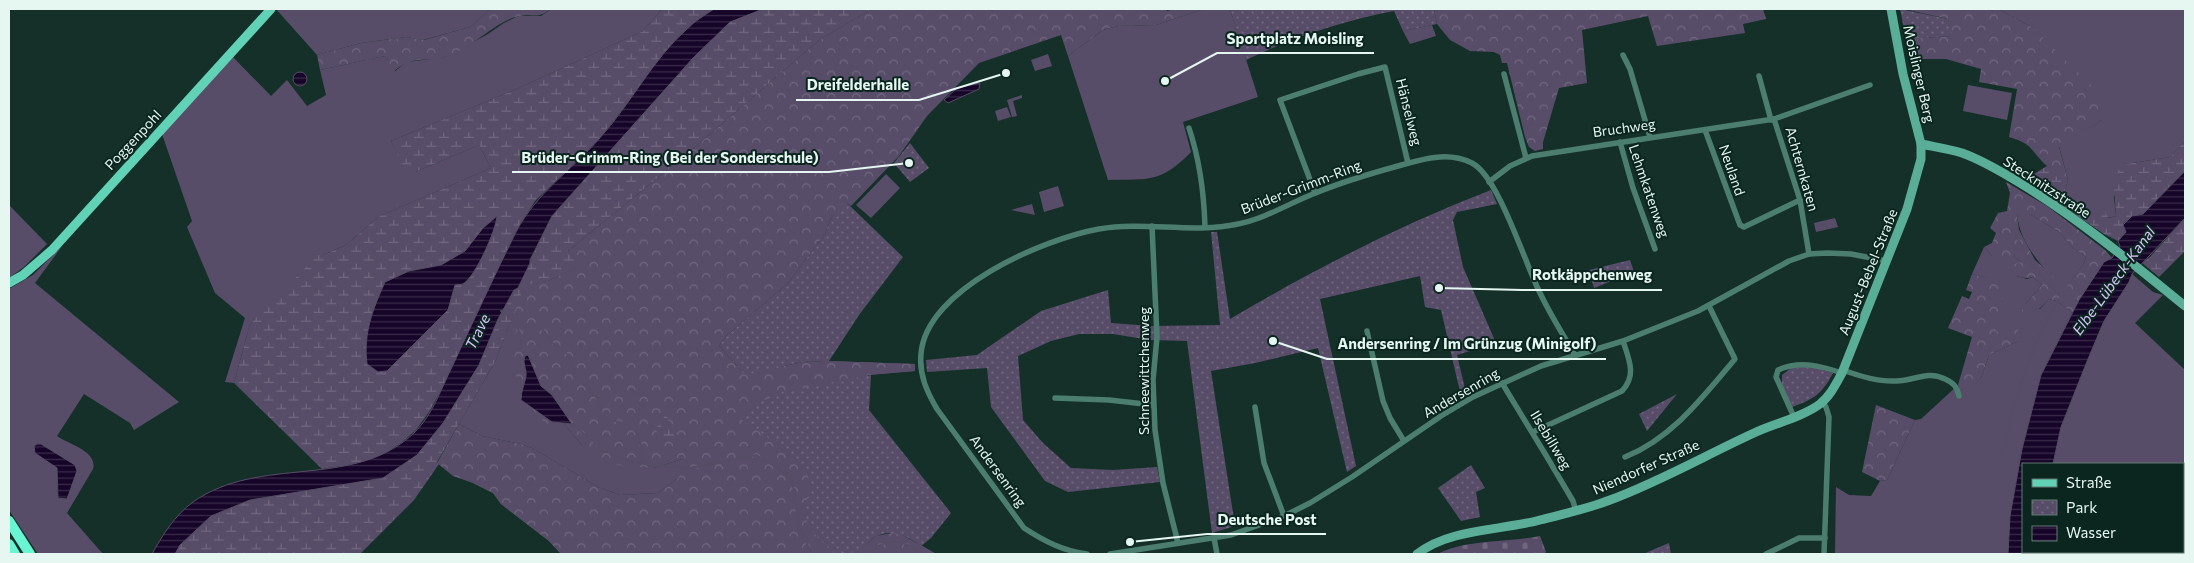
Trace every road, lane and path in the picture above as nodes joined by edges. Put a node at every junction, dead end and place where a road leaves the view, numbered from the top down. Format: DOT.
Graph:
graph roads {
  1 [pos="271,9"];
  2 [pos="1891,9"];
  3 [pos="1623,55"];
  4 [pos="1504,74"];
  5 [pos="1759,76"];
  6 [pos="1870,85"];
  7 [pos="1772,120"];
  8 [pos="1189,128"];
  9 [pos="1705,130"];
  10 [pos="1650,137"];
  11 [pos="1620,142"];
  12 [pos="1921,144"];
  13 [pos="1526,158"];
  14 [pos="1408,163"];
  15 [pos="1489,182"];
  16 [pos="1315,193"];
  17 [pos="1800,200"];
  18 [pos="1152,226"];
  19 [pos="1205,227"];
  20 [pos="1656,249"];
  21 [pos="1809,254"];
  22 [pos="1887,261"];
  23 [pos="9,284"];
  24 [pos="1709,306"];
  25 [pos="2185,306"];
  26 [pos="1367,331"];
  27 [pos="1623,341"];
  28 [pos="1575,356"];
  29 [pos="921,368"];
  30 [pos="1843,372"];
  31 [pos="1502,382"];
  32 [pos="1959,396"];
  33 [pos="1055,398"];
  34 [pos="1822,402"];
  35 [pos="1153,405"];
  36 [pos="1256,407"];
  37 [pos="1794,417"];
  38 [pos="1533,432"];
  39 [pos="1404,441"];
  40 [pos="1625,458"];
  41 [pos="1576,511"];
  42 [pos="1284,516"];
  43 [pos="9,521"];
  44 [pos="1214,538"];
  45 [pos="1825,538"];
  46 [pos="1178,543"];
  47 [pos="9,544"];
  48 [pos="15,554"];
  49 [pos="30,554"];
  50 [pos="1087,554"];
  51 [pos="1110,554"];
  52 [pos="1217,554"];
  53 [pos="1417,554"];
  54 [pos="1766,554"];
  55 [pos="1824,554"];
  1 -- 23 [label="main road, Poggenpohl"];
  2 -- 12 [label="main road, Moislinger Berg"];
  3 -- 10 [label="street"];
  4 -- 13 [label="street"];
  5 -- 7 [label="street"];
  6 -- 7 [label="street, Bruchweg"];
  7 -- 9 [label="street, Bruchweg"];
  7 -- 17 [label="street, Achternkaten"];
  8 -- 19 [label="street"];
  9 -- 10 [label="street, Bruchweg"];
  9 -- 17 [label="street, Neuland"];
  10 -- 11 [label="street, Bruchweg"];
  11 -- 13 [label="street, Bruchweg"];
  11 -- 20 [label="street, Lehmkatenweg"];
  12 -- 22 [label="main road, August-Bebel-Straße"];
  12 -- 25 [label="main road, Stecknitzstraße"];
  13 -- 15 [label="street, Bruchweg"];
  14 -- 15 [label="street, Brüder-Grimm-Ring"];
  14 -- 16 [label="street, Brüder-Grimm-Ring"];
  14 -- 16 [label="street, Hänselweg"];
  15 -- 28 [label="street, Brüder-Grimm-Ring"];
  16 -- 19 [label="street, Brüder-Grimm-Ring"];
  17 -- 21 [label="street, Achternkaten"];
  18 -- 19 [label="street, Brüder-Grimm-Ring"];
  18 -- 29 [label="street, Brüder-Grimm-Ring"];
  18 -- 35 [label="street, Schneewittchenweg"];
  21 -- 22 [label="street, Andersenring"];
  21 -- 24 [label="street, Andersenring"];
  22 -- 30 [label="main road, August-Bebel-Straße"];
  24 -- 27 [label="street, Andersenring"];
  24 -- 40 [label="street"];
  26 -- 39 [label="street"];
  27 -- 28 [label="street, Andersenring"];
  27 -- 38 [label="street"];
  28 -- 31 [label="street, Andersenring"];
  29 -- 50 [label="street, Andersenring"];
  30 -- 32 [label="street"];
  30 -- 34 [label="main road, August-Bebel-Straße"];
  30 -- 37 [label="street"];
  31 -- 38 [label="street, Ilsebillweg"];
  31 -- 39 [label="street, Andersenring"];
  33 -- 35 [label="street"];
  34 -- 37 [label="main road, Niendorfer Straße"];
  34 -- 45 [label="street"];
  35 -- 46 [label="street, Schneewittchenweg"];
  36 -- 42 [label="street"];
  37 -- 41 [label="main road, Niendorfer Straße"];
  38 -- 41 [label="street, Ilsebillweg"];
  39 -- 42 [label="street, Andersenring"];
  41 -- 53 [label="main road, Niendorfer Straße"];
  42 -- 44 [label="street, Andersenring"];
  43 -- 49 [label="highway"];
  44 -- 46 [label="street, Andersenring"];
  44 -- 52 [label="street"];
  45 -- 54 [label="street"];
  45 -- 55 [label="street"];
  46 -- 51 [label="street, Andersenring"];
  47 -- 48 [label="highway"];
}
